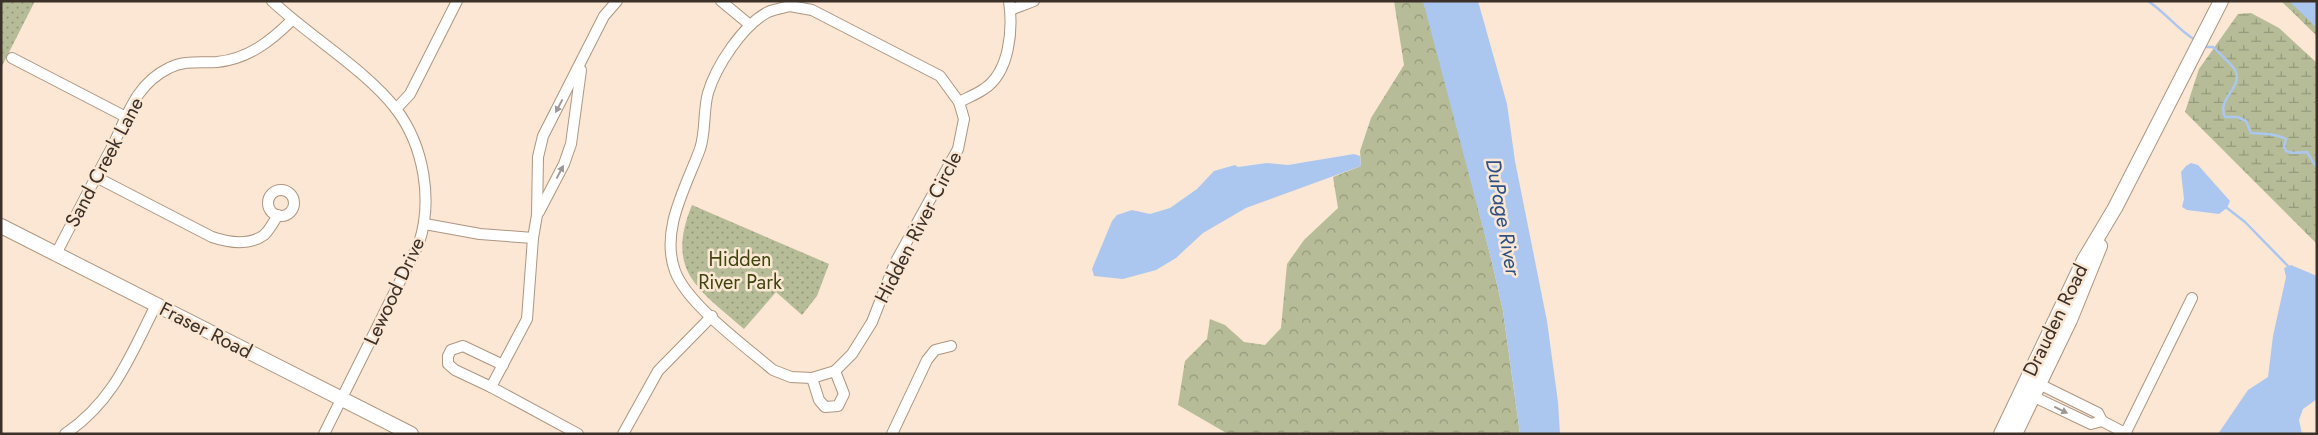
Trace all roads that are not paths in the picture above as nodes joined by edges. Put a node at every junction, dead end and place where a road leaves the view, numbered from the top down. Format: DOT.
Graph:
graph roads {
  1 [pos="272,1"];
  2 [pos="457,1"];
  3 [pos="617,1"];
  4 [pos="721,1"];
  5 [pos="1034,1"];
  6 [pos="2221,1"];
  7 [pos="1010,6"];
  8 [pos="292,20"];
  9 [pos="750,25"];
  10 [pos="12,58"];
  11 [pos="581,63"];
  12 [pos="959,102"];
  13 [pos="396,109"];
  14 [pos="124,116"];
  15 [pos="96,177"];
  16 [pos="278,215"];
  17 [pos="537,215"];
  18 [pos="425,224"];
  19 [pos="1,226"];
  20 [pos="533,238"];
  21 [pos="56,254"];
  22 [pos="2192,298"];
  23 [pos="156,305"];
  24 [pos="712,316"];
  25 [pos="951,346"];
  26 [pos="502,365"];
  27 [pos="835,371"];
  28 [pos="812,378"];
  29 [pos="491,387"];
  30 [pos="2030,387"];
  31 [pos="342,398"];
  32 [pos="65,434"];
  33 [pos="324,434"];
  34 [pos="411,434"];
  35 [pos="578,434"];
  36 [pos="623,434"];
  37 [pos="892,434"];
  38 [pos="2001,434"];
  39 [pos="2015,434"];
  40 [pos="2126,434"];
  1 -- 8 [label="street, Lewood Drive"];
  2 -- 13 [label="street"];
  3 -- 11 [label="street"];
  4 -- 9 [label="street"];
  5 -- 7 [label="street"];
  6 -- 30 [label="street, Drauden Road"];
  7 -- 12 [label="street"];
  8 -- 13 [label="street, Lewood Drive"];
  8 -- 14 [label="street, Sand Creek Lane"];
  9 -- 12 [label="street, Hidden River Circle"];
  9 -- 24 [label="street, Hidden River Circle"];
  10 -- 14 [label="street"];
  17 -- 11 [label="street, one-way"];
  11 -- 17 [label="street, one-way"];
  12 -- 27 [label="street, Hidden River Circle"];
  13 -- 18 [label="street, Lewood Drive"];
  14 -- 15 [label="street, Sand Creek Lane"];
  15 -- 16 [label="street"];
  15 -- 21 [label="street, Sand Creek Lane"];
  17 -- 20 [label="street"];
  18 -- 20 [label="street"];
  18 -- 31 [label="street, Lewood Drive"];
  19 -- 21 [label="street, Fraser Road"];
  20 -- 26 [label="street"];
  21 -- 23 [label="street, Fraser Road"];
  22 -- 40 [label="street"];
  23 -- 31 [label="street, Fraser Road"];
  23 -- 32 [label="street"];
  24 -- 28 [label="street, Hidden River Circle"];
  24 -- 36 [label="street"];
  25 -- 37 [label="street"];
  26 -- 29 [label="street"];
  26 -- 29 [label="street"];
  27 -- 28 [label="street, Hidden River Circle"];
  27 -- 28 [label="street"];
  29 -- 35 [label="street"];
  30 -- 38 [label="street, Drauden Road"];
  30 -- 39 [label="street, Drauden Road"];
  30 -- 40 [label="street"];
  31 -- 33 [label="street, Lewood Drive"];
  31 -- 34 [label="street, Fraser Road"];
}
